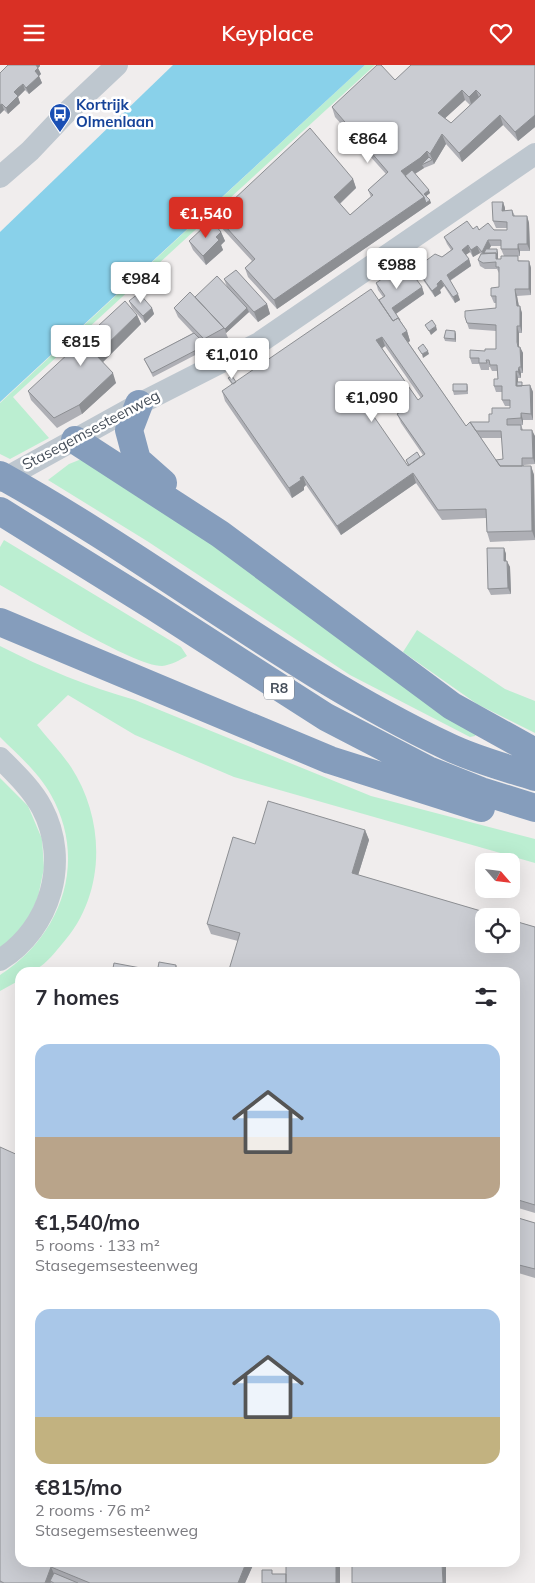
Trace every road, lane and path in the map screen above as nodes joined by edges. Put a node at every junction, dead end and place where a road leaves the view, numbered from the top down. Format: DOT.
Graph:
graph roads {
  1 [pos="118,65"];
  2 [pos="66,113"];
  3 [pos="535,155"];
  4 [pos="0,160"];
  5 [pos="0,177"];
  6 [pos="140,403"];
  7 [pos="75,440"];
  8 [pos="0,475"];
  9 [pos="0,481"];
  10 [pos="0,511"];
  11 [pos="220,534"];
  12 [pos="0,622"];
  13 [pos="535,752"];
  14 [pos="0,757"];
  15 [pos="535,777"];
  16 [pos="535,808"];
  17 [pos="535,823"];
  18 [pos="0,960"];
  1 -- 2 [label="street"];
  2 -- 4 [label="street"];
  2 -- 5 [label="street"];
  3 -- 6 [label="street, Stasegemsesteenweg"];
  6 -- 7 [label="street, Stasegemsesteenweg"];
  6 -- 11 [label="highway"];
  7 -- 9 [label="street, Stasegemsesteenweg"];
  7 -- 11 [label="highway"];
  8 -- 15 [label="highway, R8"];
  10 -- 16 [label="highway, R8"];
  11 -- 13 [label="highway"];
  12 -- 17 [label="highway"];
  14 -- 18 [label="street"];
}
